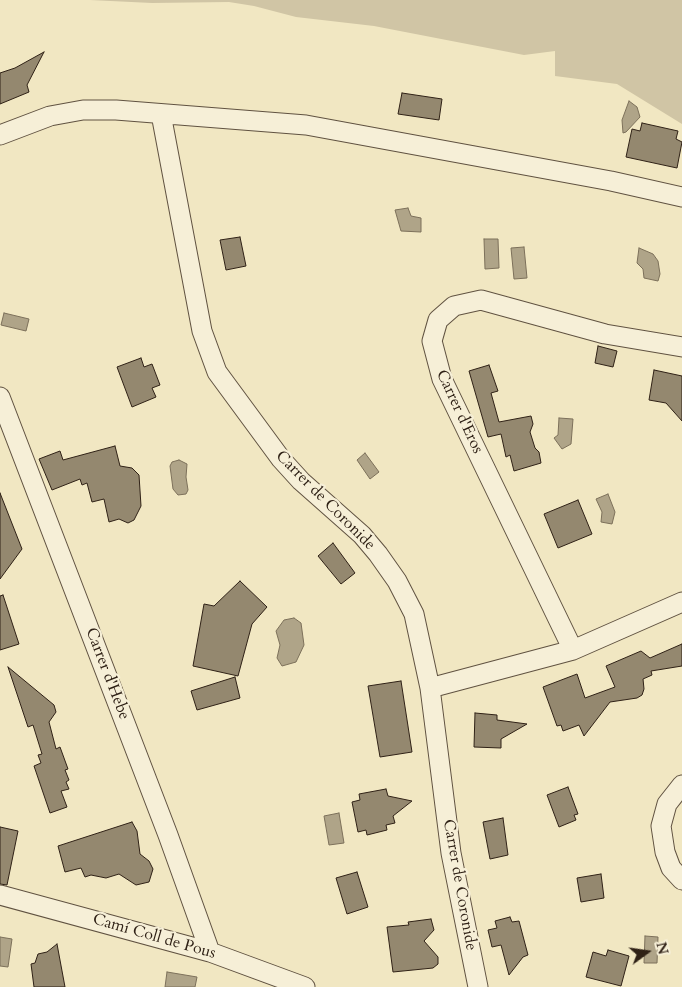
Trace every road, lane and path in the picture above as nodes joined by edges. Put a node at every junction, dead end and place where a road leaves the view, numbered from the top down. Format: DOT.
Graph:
graph roads {
  1 [pos="161,114"];
  2 [pos="0,135"];
  3 [pos="682,197"];
  4 [pos="682,347"];
  5 [pos="0,397"];
  6 [pos="682,602"];
  7 [pos="574,650"];
  8 [pos="430,688"];
  9 [pos="682,785"];
  10 [pos="682,880"];
  11 [pos="0,896"];
  12 [pos="210,952"];
  13 [pos="305,987"];
  14 [pos="478,987"];
  1 -- 2 [label="street"];
  1 -- 3 [label="street"];
  1 -- 8 [label="street, Carrer de Coronide"];
  4 -- 7 [label="street, Carrer d'Eros"];
  5 -- 12 [label="street, Carrer d'Hebe"];
  6 -- 7 [label="street"];
  7 -- 8 [label="street"];
  8 -- 14 [label="street, Carrer de Coronide"];
  9 -- 10 [label="street"];
  11 -- 12 [label="street, Camí Coll de Pous"];
  12 -- 13 [label="street, Camí Coll de Pous"];
}
